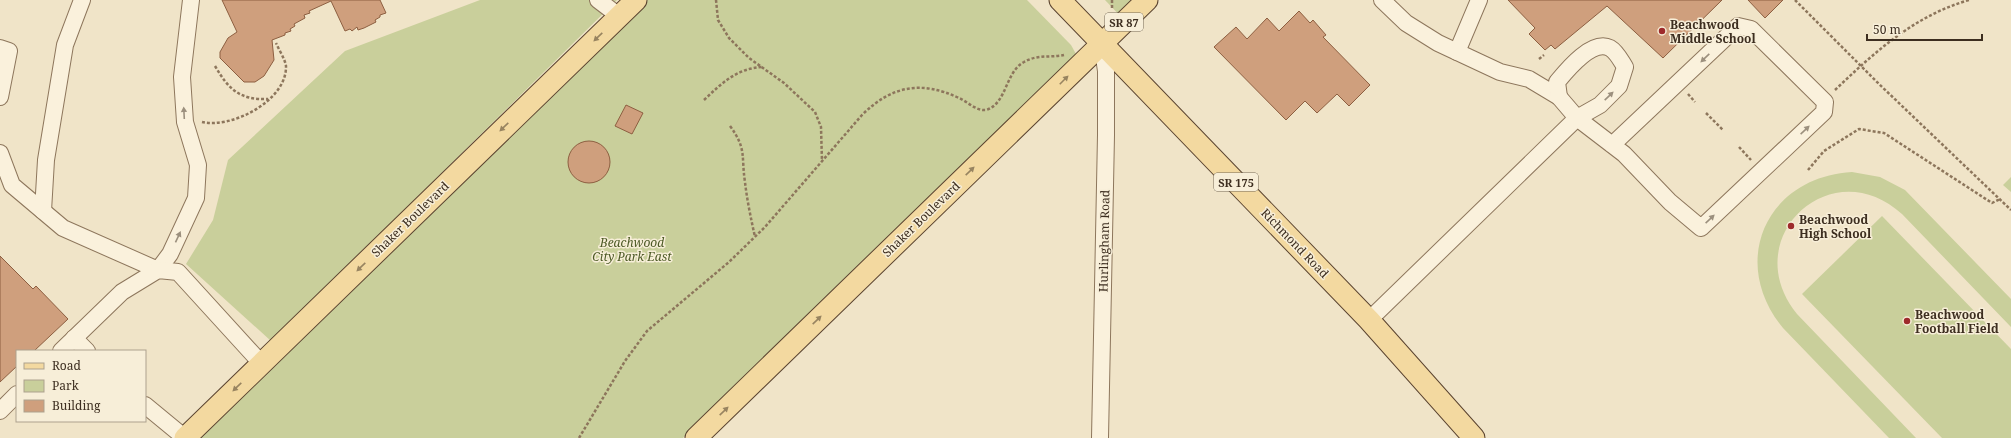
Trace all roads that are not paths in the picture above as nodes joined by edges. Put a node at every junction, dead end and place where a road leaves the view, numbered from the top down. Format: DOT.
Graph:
graph roads {
  1 [pos="82,0"];
  2 [pos="192,0"];
  3 [pos="598,0"];
  4 [pos="636,0"];
  5 [pos="1060,0"];
  6 [pos="1147,0"];
  7 [pos="1382,0"];
  8 [pos="1479,0"];
  9 [pos="619,16"];
  10 [pos="1102,44"];
  11 [pos="0,48"];
  12 [pos="1457,52"];
  13 [pos="0,97"];
  14 [pos="1559,97"];
  15 [pos="1576,118"];
  16 [pos="1612,145"];
  17 [pos="0,153"];
  18 [pos="43,211"];
  19 [pos="158,270"];
  20 [pos="1369,320"];
  21 [pos="74,338"];
  22 [pos="62,350"];
  23 [pos="86,350"];
  24 [pos="261,363"];
  25 [pos="16,395"];
  26 [pos="146,406"];
  27 [pos="0,410"];
  28 [pos="185,438"];
  29 [pos="696,438"];
  30 [pos="1100,438"];
  31 [pos="1474,438"];
  1 -- 18 [label="street"];
  19 -- 2 [label="street, one-way"];
  3 -- 9 [label="street"];
  4 -- 9 [label="main road, Shaker Boulevard"];
  5 -- 10 [label="main road, Richmond Road / SR 87"];
  6 -- 10 [label="main road, Shaker Boulevard / SR 87"];
  7 -- 12 [label="street"];
  8 -- 12 [label="street"];
  9 -- 24 [label="main road, Shaker Boulevard, one-way"];
  10 -- 20 [label="main road, Richmond Road / SR 175"];
  29 -- 10 [label="main road, Shaker Boulevard, one-way"];
  10 -- 30 [label="street, Hurlingham Road"];
  11 -- 13 [label="street"];
  12 -- 14 [label="street"];
  14 -- 15 [label="street"];
  15 -- 14 [label="street, one-way"];
  15 -- 16 [label="street"];
  15 -- 20 [label="street"];
  16 -- 16 [label="street, one-way"];
  17 -- 18 [label="street"];
  18 -- 19 [label="street"];
  19 -- 21 [label="street"];
  19 -- 24 [label="street"];
  20 -- 31 [label="main road, Richmond Road / SR 175"];
  21 -- 22 [label="street"];
  21 -- 23 [label="street"];
  24 -- 28 [label="main road, Shaker Boulevard, one-way"];
  25 -- 27 [label="street"];
  26 -- 28 [label="street"];
}
